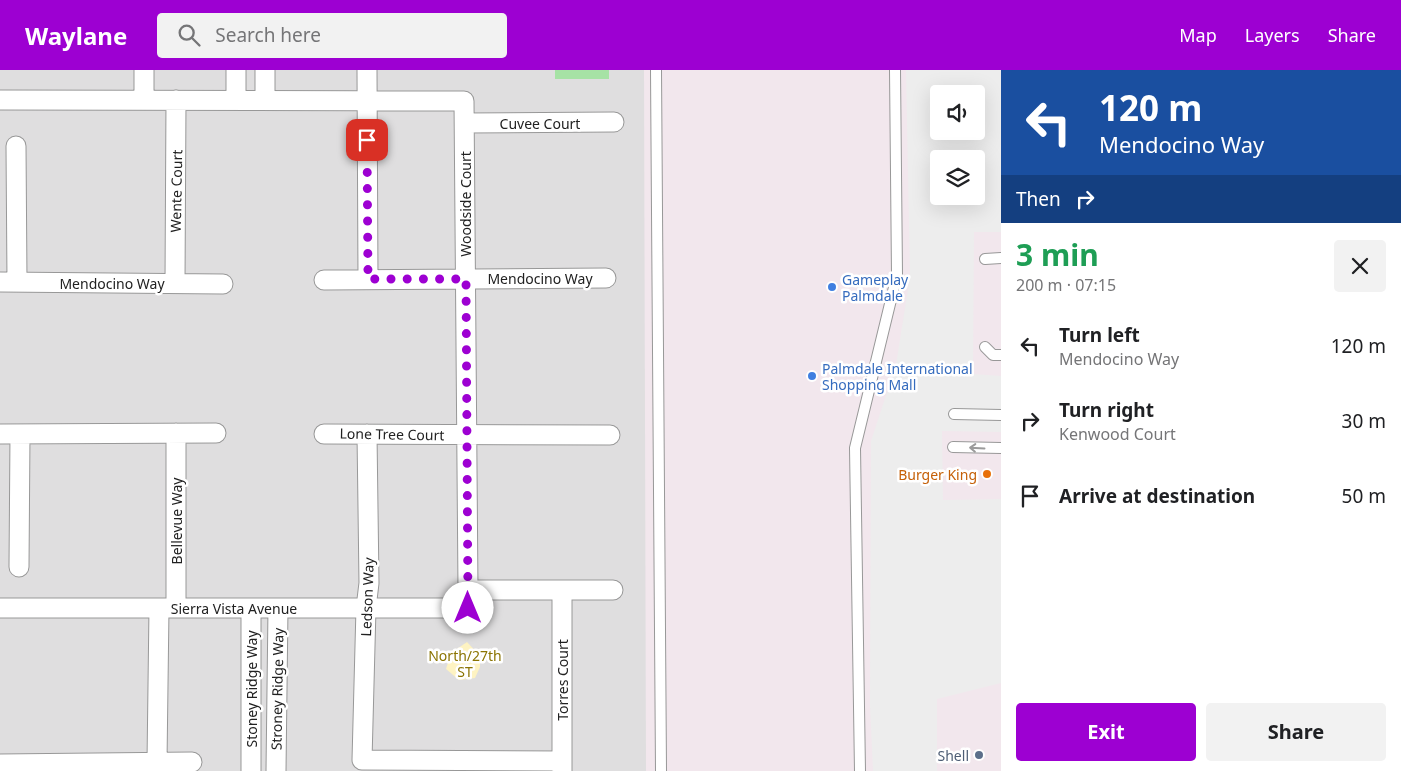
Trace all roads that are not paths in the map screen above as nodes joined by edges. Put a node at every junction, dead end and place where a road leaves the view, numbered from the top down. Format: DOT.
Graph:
graph roads {
  1 [pos="144,70"];
  2 [pos="236,70"];
  3 [pos="265,70"];
  4 [pos="367,70"];
  5 [pos="656,70"];
  6 [pos="896,70"];
  7 [pos="0,100"];
  8 [pos="144,100"];
  9 [pos="176,100"];
  10 [pos="236,100"];
  11 [pos="265,100"];
  12 [pos="367,101"];
  13 [pos="614,122"];
  14 [pos="465,123"];
  15 [pos="16,146"];
  16 [pos="1001,258"];
  17 [pos="985,259"];
  18 [pos="606,278"];
  19 [pos="368,279"];
  20 [pos="466,279"];
  21 [pos="324,280"];
  22 [pos="8,282"];
  23 [pos="175,283"];
  24 [pos="223,284"];
  25 [pos="985,347"];
  26 [pos="997,355"];
  27 [pos="1001,364"];
  28 [pos="954,414"];
  29 [pos="1001,415"];
  30 [pos="176,433"];
  31 [pos="216,433"];
  32 [pos="0,434"];
  33 [pos="20,434"];
  34 [pos="324,434"];
  35 [pos="367,434"];
  36 [pos="467,435"];
  37 [pos="610,435"];
  38 [pos="953,447"];
  39 [pos="1001,448"];
  40 [pos="19,567"];
  41 [pos="562,590"];
  42 [pos="613,590"];
  43 [pos="468,599"];
  44 [pos="0,608"];
  45 [pos="167,608"];
  46 [pos="251,608"];
  47 [pos="278,608"];
  48 [pos="366,608"];
  49 [pos="157,762"];
  50 [pos="192,762"];
  51 [pos="0,764"];
  52 [pos="562,766"];
  53 [pos="250,771"];
  54 [pos="276,771"];
  55 [pos="662,771"];
  56 [pos="860,771"];
  1 -- 8 [label="street"];
  2 -- 10 [label="street"];
  3 -- 11 [label="street"];
  4 -- 12 [label="street"];
  5 -- 55 [label="lane"];
  6 -- 56 [label="lane"];
  7 -- 8 [label="street"];
  8 -- 9 [label="street"];
  9 -- 10 [label="street"];
  9 -- 23 [label="street, Wente Court"];
  10 -- 11 [label="street"];
  11 -- 12 [label="street"];
  12 -- 14 [label="street, Woodside Court"];
  12 -- 19 [label="street"];
  13 -- 14 [label="street, Cuvee Court"];
  14 -- 20 [label="street, Woodside Court"];
  15 -- 22 [label="street"];
  16 -- 17 [label="lane"];
  18 -- 20 [label="street, Mendocino Way"];
  19 -- 20 [label="street, Mendocino Way"];
  19 -- 21 [label="street, Mendocino Way"];
  20 -- 36 [label="street, Woodside Court"];
  22 -- 23 [label="street, Mendocino Way"];
  23 -- 24 [label="street, Mendocino Way"];
  25 -- 26 [label="lane"];
  26 -- 27 [label="lane"];
  28 -- 29 [label="lane"];
  30 -- 31 [label="street"];
  30 -- 33 [label="street"];
  30 -- 45 [label="street, Bellevue Way"];
  32 -- 33 [label="street"];
  33 -- 40 [label="street"];
  34 -- 35 [label="street, Lone Tree Court"];
  35 -- 36 [label="street, Lone Tree Court"];
  35 -- 48 [label="street, Ledson Way"];
  36 -- 37 [label="street, Lone Tree Court"];
  36 -- 43 [label="street, Woodside Court"];
  39 -- 38 [label="lane, one-way"];
  41 -- 42 [label="street, Sierra Vista Avenue"];
  41 -- 43 [label="street, Sierra Vista Avenue"];
  41 -- 52 [label="street, Torres Court"];
  43 -- 48 [label="street, Sierra Vista Avenue"];
  44 -- 45 [label="street, Sierra Vista Avenue"];
  45 -- 46 [label="street, Sierra Vista Avenue"];
  45 -- 49 [label="street, Bellevue Way"];
  46 -- 47 [label="street, Sierra Vista Avenue"];
  46 -- 53 [label="street, Stoney Ridge Way"];
  47 -- 48 [label="street, Sierra Vista Avenue"];
  47 -- 54 [label="street, Stroney Ridge Way"];
  48 -- 52 [label="street, Ledson Way"];
  49 -- 50 [label="street"];
  49 -- 51 [label="street"];
}
